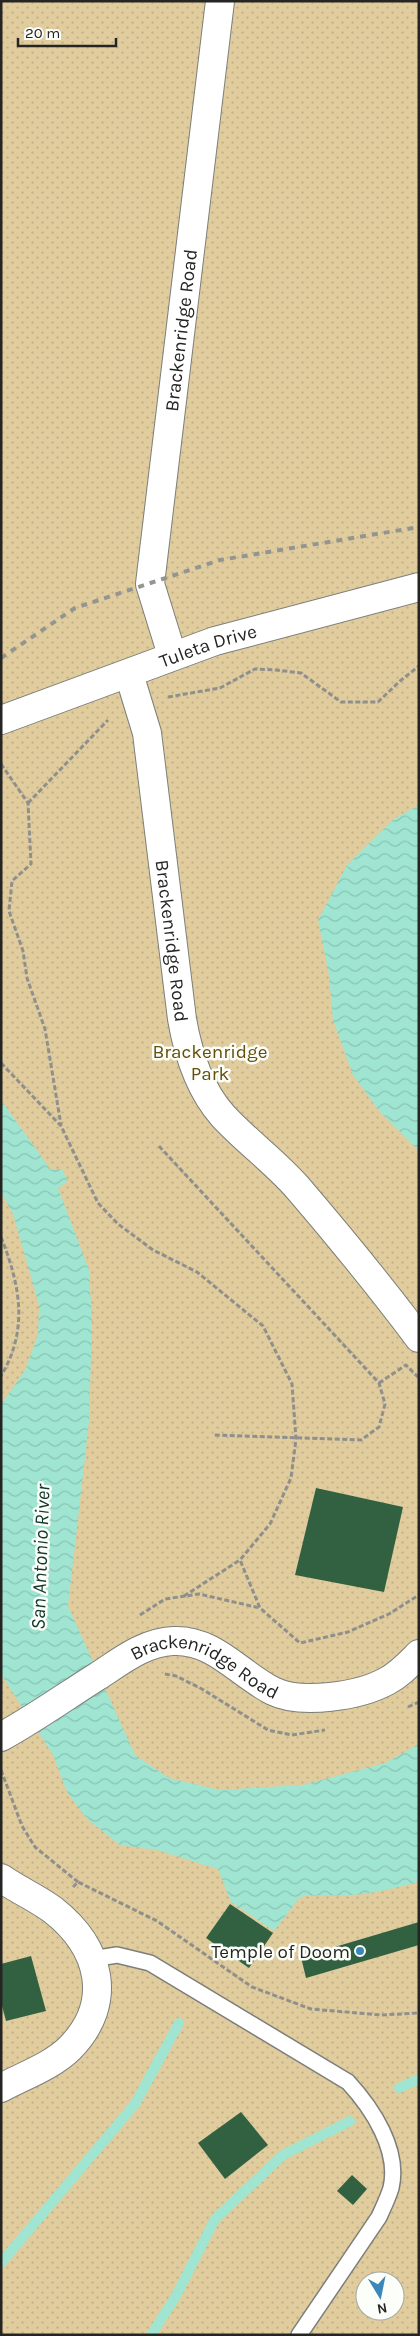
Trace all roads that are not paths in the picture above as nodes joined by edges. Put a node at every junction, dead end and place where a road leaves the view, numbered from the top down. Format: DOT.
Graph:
graph roads {
  1 [pos="220,1"];
  2 [pos="419,587"];
  3 [pos="172,655"];
  4 [pos="129,674"];
  5 [pos="1,720"];
  6 [pos="419,1338"];
  7 [pos="419,1654"];
  8 [pos="3,1736"];
  9 [pos="1,1878"];
  10 [pos="92,1959"];
  11 [pos="1,2088"];
  12 [pos="299,2335"];
  1 -- 3 [label="street, Brackenridge Road"];
  2 -- 3 [label="street, Tuleta Drive"];
  3 -- 4 [label="street, Tuleta Drive"];
  4 -- 5 [label="street, Tuleta Drive"];
  4 -- 6 [label="street, Brackenridge Road"];
  7 -- 8 [label="street, Brackenridge Road"];
  9 -- 10 [label="street"];
  10 -- 11 [label="street"];
  10 -- 12 [label="lane"];
}
